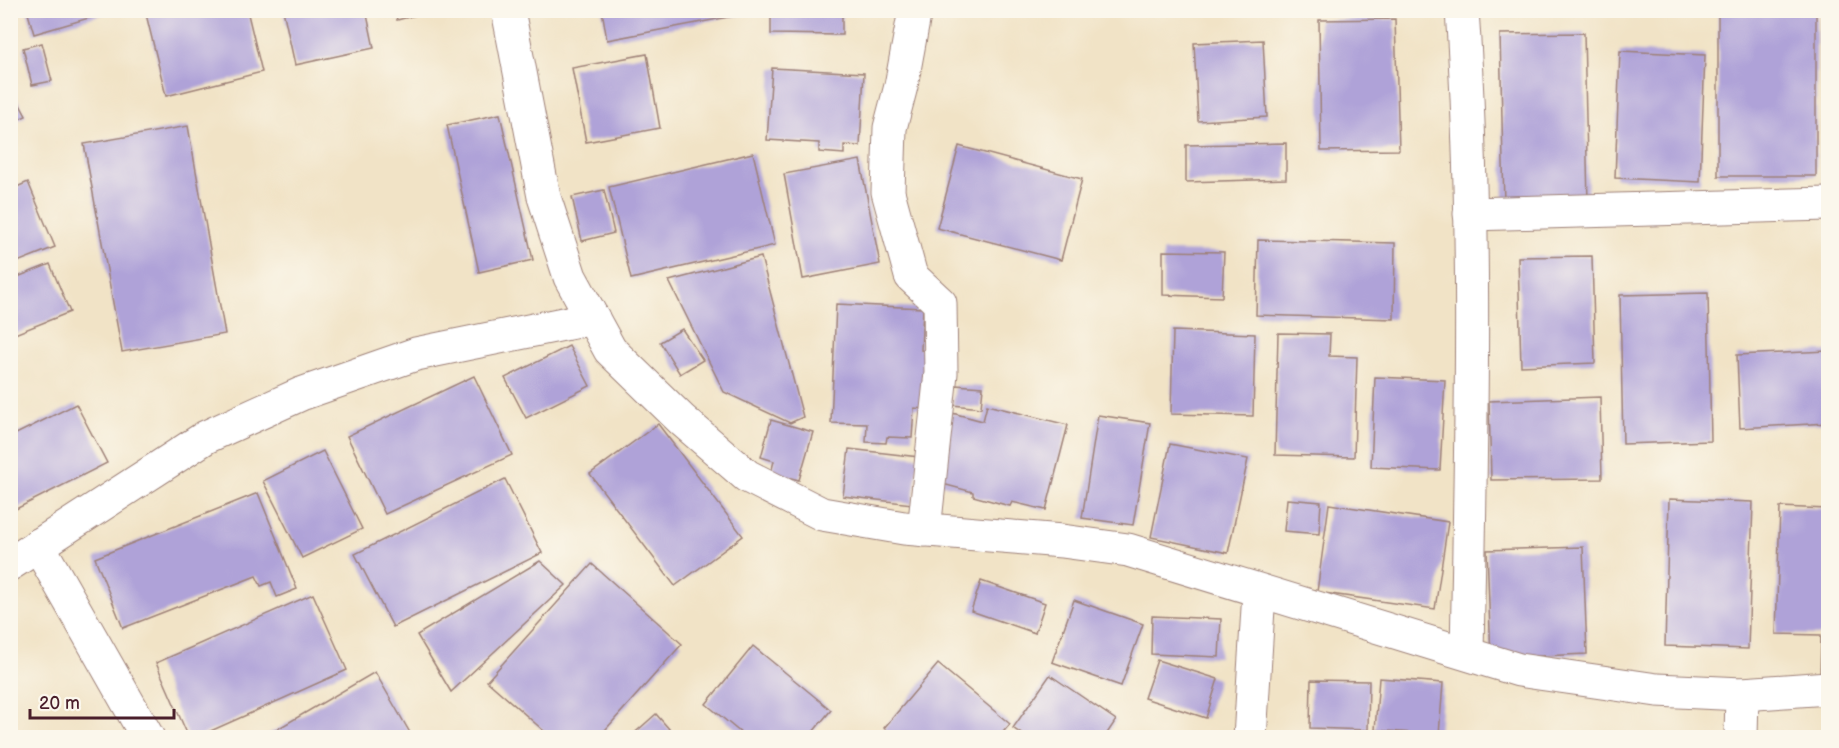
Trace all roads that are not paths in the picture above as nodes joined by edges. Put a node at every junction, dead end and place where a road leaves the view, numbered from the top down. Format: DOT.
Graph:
graph roads {
  1 [pos="508,10"];
  2 [pos="915,10"];
  3 [pos="1462,10"];
  4 [pos="1828,204"];
  5 [pos="1470,214"];
  6 [pos="593,318"];
  7 [pos="924,530"];
  8 [pos="38,545"];
  9 [pos="10,564"];
  10 [pos="1259,592"];
  11 [pos="1467,653"];
  12 [pos="1828,688"];
  13 [pos="1742,694"];
  14 [pos="148,738"];
  15 [pos="1250,738"];
  16 [pos="1741,738"];
  1 -- 6 [label="street"];
  2 -- 7 [label="street"];
  3 -- 5 [label="street"];
  4 -- 5 [label="street"];
  5 -- 11 [label="street"];
  6 -- 7 [label="street"];
  6 -- 8 [label="street"];
  7 -- 10 [label="street"];
  8 -- 9 [label="street"];
  8 -- 14 [label="street"];
  10 -- 11 [label="street"];
  10 -- 15 [label="street"];
  11 -- 13 [label="street"];
  12 -- 13 [label="street"];
  13 -- 16 [label="street"];
}
